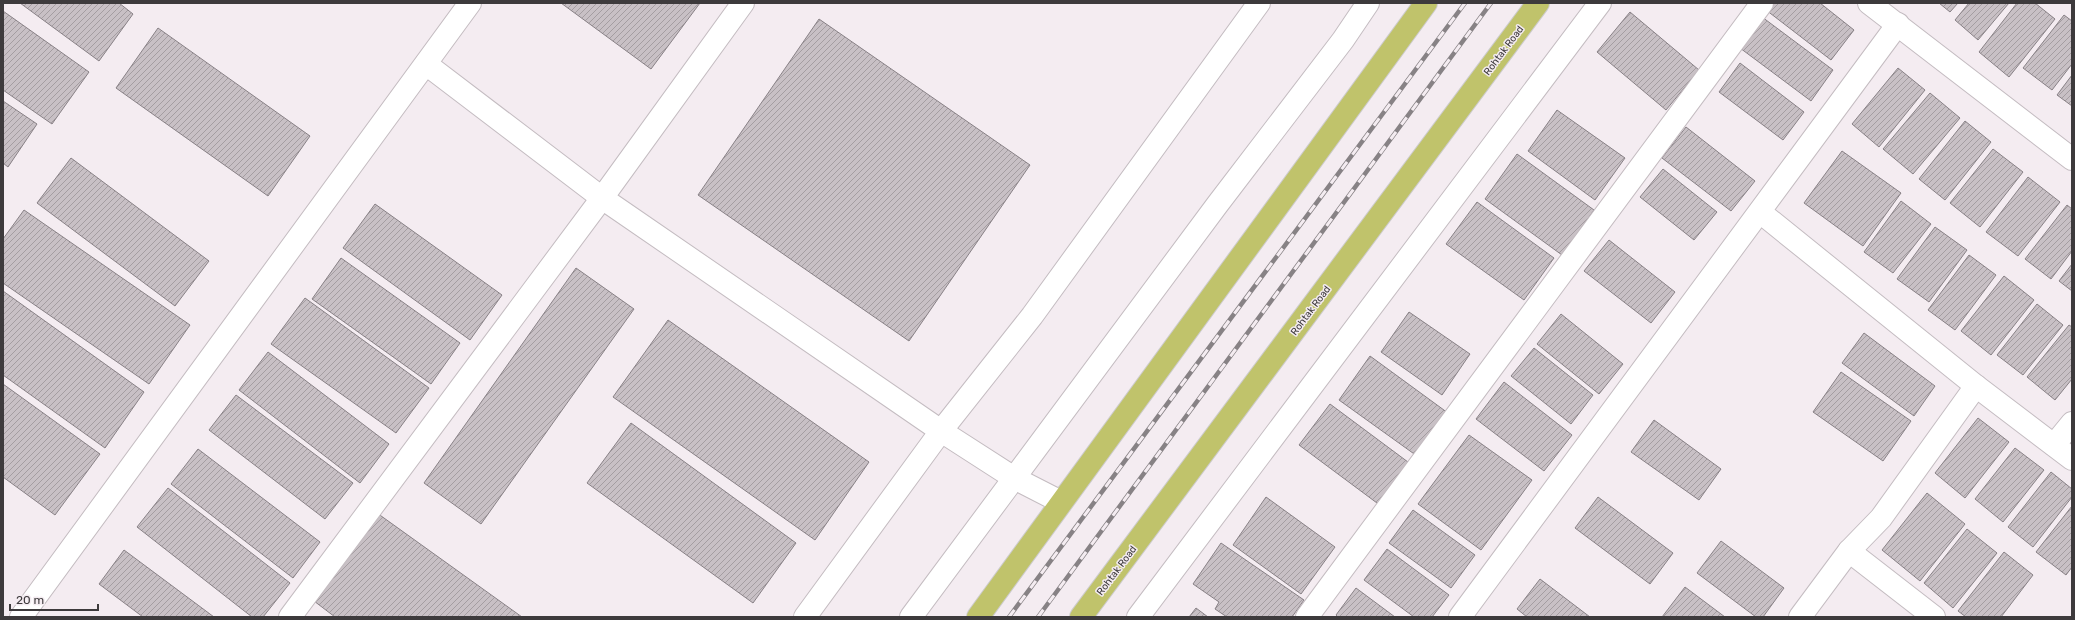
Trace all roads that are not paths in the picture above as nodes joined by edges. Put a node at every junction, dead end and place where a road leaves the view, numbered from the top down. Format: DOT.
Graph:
graph roads {
  1 [pos="470,3"];
  2 [pos="743,3"];
  3 [pos="1259,3"];
  4 [pos="1368,3"];
  5 [pos="1426,3"];
  6 [pos="1538,3"];
  7 [pos="1600,3"];
  8 [pos="1762,3"];
  9 [pos="1870,3"];
  10 [pos="1898,24"];
  11 [pos="426,64"];
  12 [pos="2072,159"];
  13 [pos="602,198"];
  14 [pos="1760,212"];
  15 [pos="1976,386"];
  16 [pos="2072,423"];
  17 [pos="941,431"];
  18 [pos="2054,445"];
  19 [pos="2072,459"];
  20 [pos="1014,478"];
  21 [pos="1061,502"];
  22 [pos="1849,551"];
  23 [pos="21,617"];
  24 [pos="290,617"];
  25 [pos="806,617"];
  26 [pos="911,617"];
  27 [pos="978,617"];
  28 [pos="1081,617"];
  29 [pos="1138,617"];
  30 [pos="1307,617"];
  31 [pos="1460,617"];
  32 [pos="1800,617"];
  33 [pos="1934,617"];
  1 -- 11 [label="street"];
  2 -- 13 [label="street"];
  3 -- 17 [label="street"];
  4 -- 20 [label="street"];
  5 -- 21 [label="highway"];
  6 -- 28 [label="highway, Rohtak Road"];
  7 -- 29 [label="street"];
  8 -- 30 [label="street"];
  9 -- 10 [label="street"];
  10 -- 12 [label="street"];
  10 -- 14 [label="street"];
  11 -- 13 [label="street"];
  11 -- 23 [label="street"];
  13 -- 17 [label="street"];
  13 -- 24 [label="street"];
  14 -- 15 [label="street"];
  14 -- 31 [label="street"];
  15 -- 18 [label="street"];
  15 -- 22 [label="street"];
  16 -- 18 [label="street"];
  17 -- 20 [label="street"];
  17 -- 25 [label="street"];
  18 -- 19 [label="street"];
  20 -- 21 [label="street"];
  20 -- 26 [label="street"];
  21 -- 27 [label="highway"];
  22 -- 32 [label="street"];
  22 -- 33 [label="street"];
}
